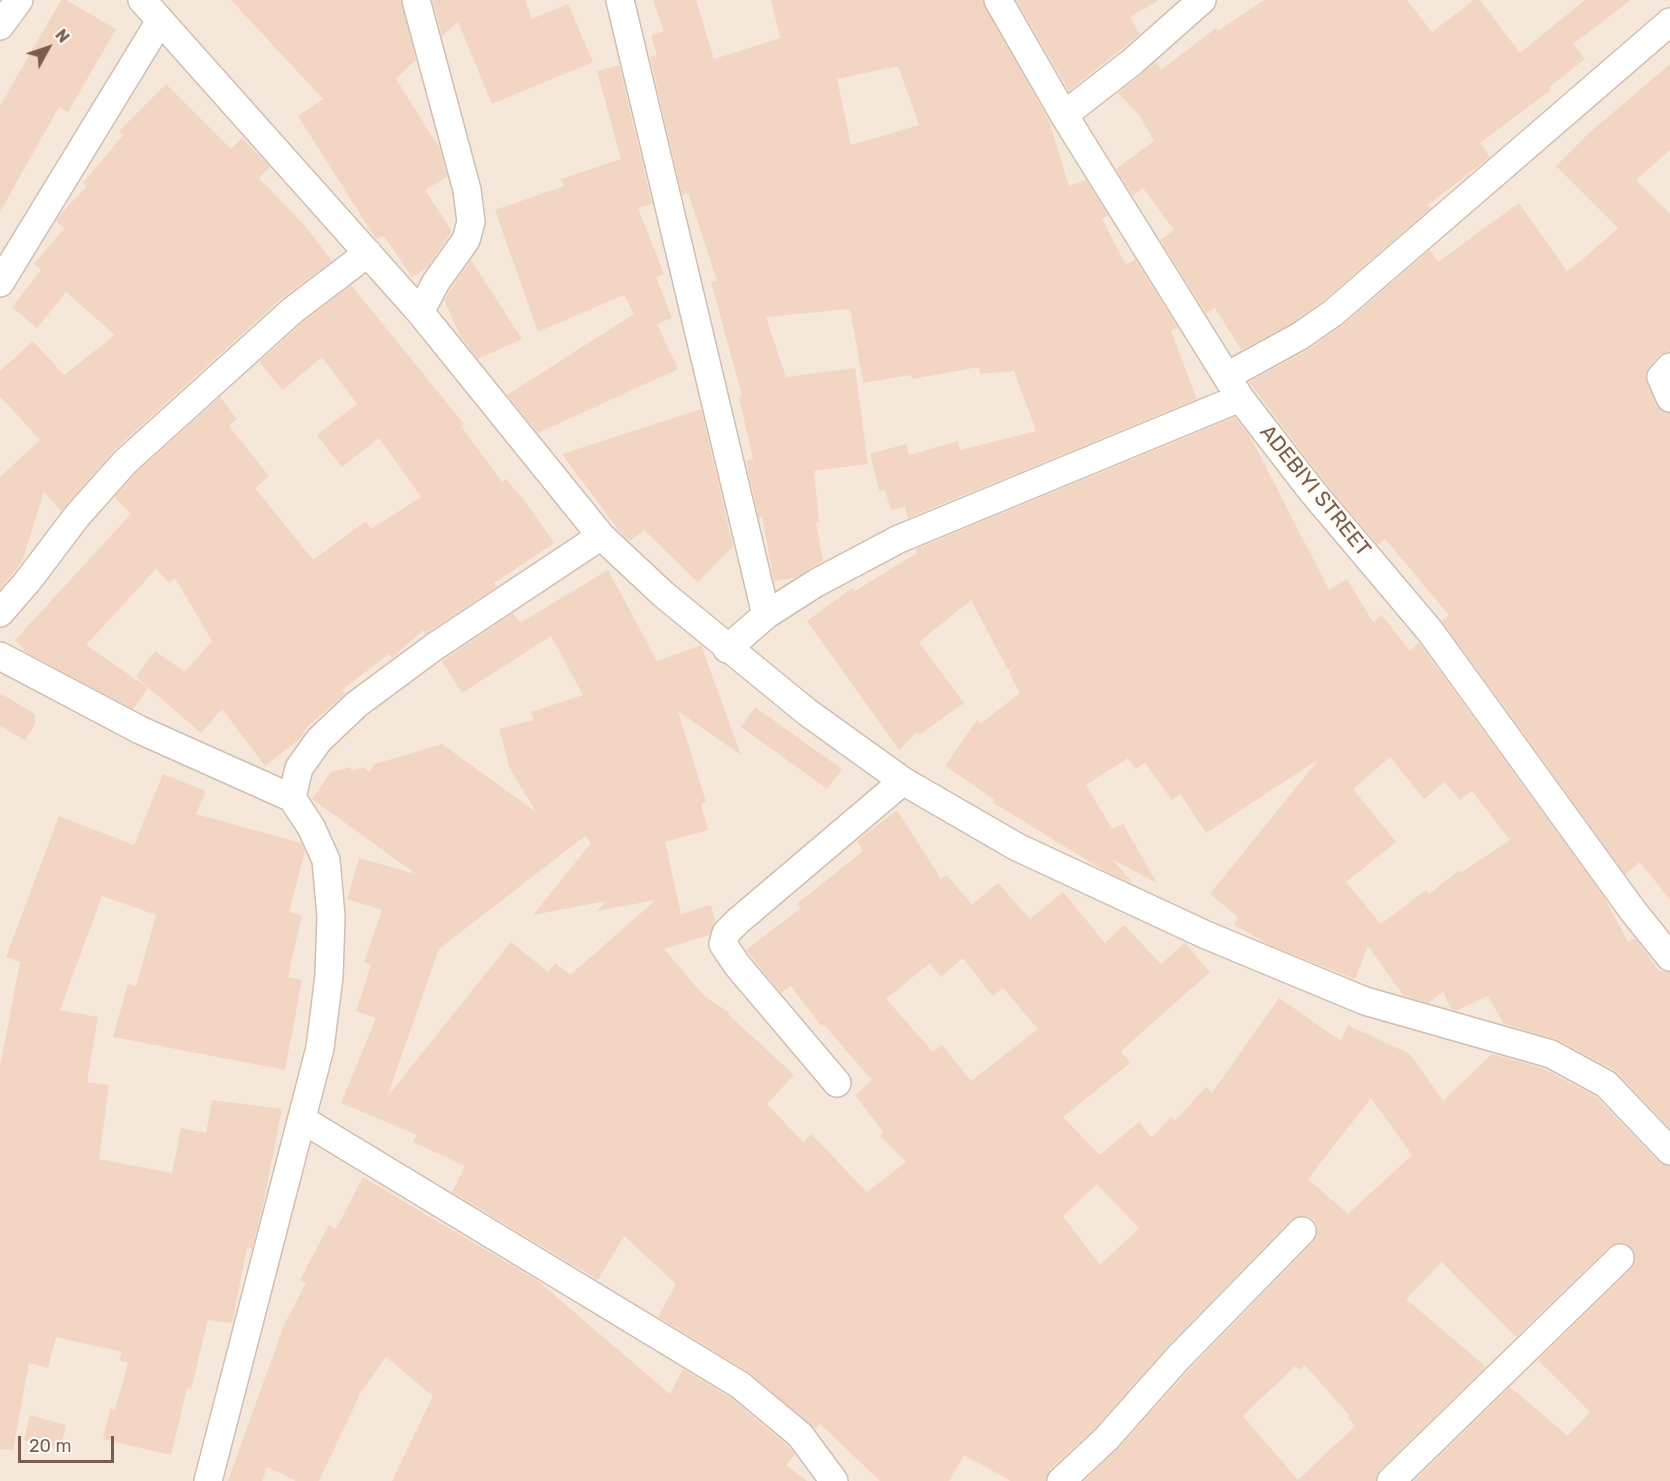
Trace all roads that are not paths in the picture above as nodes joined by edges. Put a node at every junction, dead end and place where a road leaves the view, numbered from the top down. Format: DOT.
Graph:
graph roads {
  1 [pos="19,0"];
  2 [pos="142,0"];
  3 [pos="416,0"];
  4 [pos="620,0"];
  5 [pos="998,0"];
  6 [pos="1202,0"];
  7 [pos="160,21"];
  8 [pos="1670,22"];
  9 [pos="0,26"];
  10 [pos="1064,115"];
  11 [pos="368,253"];
  12 [pos="0,283"];
  13 [pos="420,312"];
  14 [pos="1670,367"];
  15 [pos="1233,387"];
  16 [pos="1670,398"];
  17 [pos="601,536"];
  18 [pos="0,613"];
  19 [pos="766,615"];
  20 [pos="727,649"];
  21 [pos="2,660"];
  22 [pos="903,781"];
  23 [pos="292,798"];
  24 [pos="1670,957"];
  25 [pos="837,1083"];
  26 [pos="303,1120"];
  27 [pos="1670,1151"];
  28 [pos="1302,1231"];
  29 [pos="1620,1258"];
  30 [pos="208,1481"];
  31 [pos="834,1481"];
  32 [pos="1061,1481"];
  33 [pos="1390,1481"];
  1 -- 9 [label="street"];
  2 -- 7 [label="street"];
  3 -- 13 [label="street"];
  4 -- 19 [label="street"];
  5 -- 10 [label="street, ADEBIYI STREET"];
  6 -- 10 [label="street"];
  7 -- 11 [label="street"];
  7 -- 12 [label="street"];
  8 -- 15 [label="street"];
  10 -- 15 [label="street, ADEBIYI STREET"];
  11 -- 13 [label="street"];
  11 -- 18 [label="street"];
  13 -- 17 [label="street"];
  14 -- 16 [label="street"];
  15 -- 19 [label="street"];
  15 -- 24 [label="street, ADEBIYI STREET"];
  17 -- 20 [label="street"];
  17 -- 23 [label="street"];
  19 -- 20 [label="street"];
  20 -- 22 [label="street"];
  21 -- 23 [label="street"];
  22 -- 25 [label="street"];
  22 -- 27 [label="street"];
  23 -- 26 [label="street"];
  26 -- 30 [label="street"];
  26 -- 31 [label="street"];
  28 -- 32 [label="street"];
  29 -- 33 [label="street"];
}
